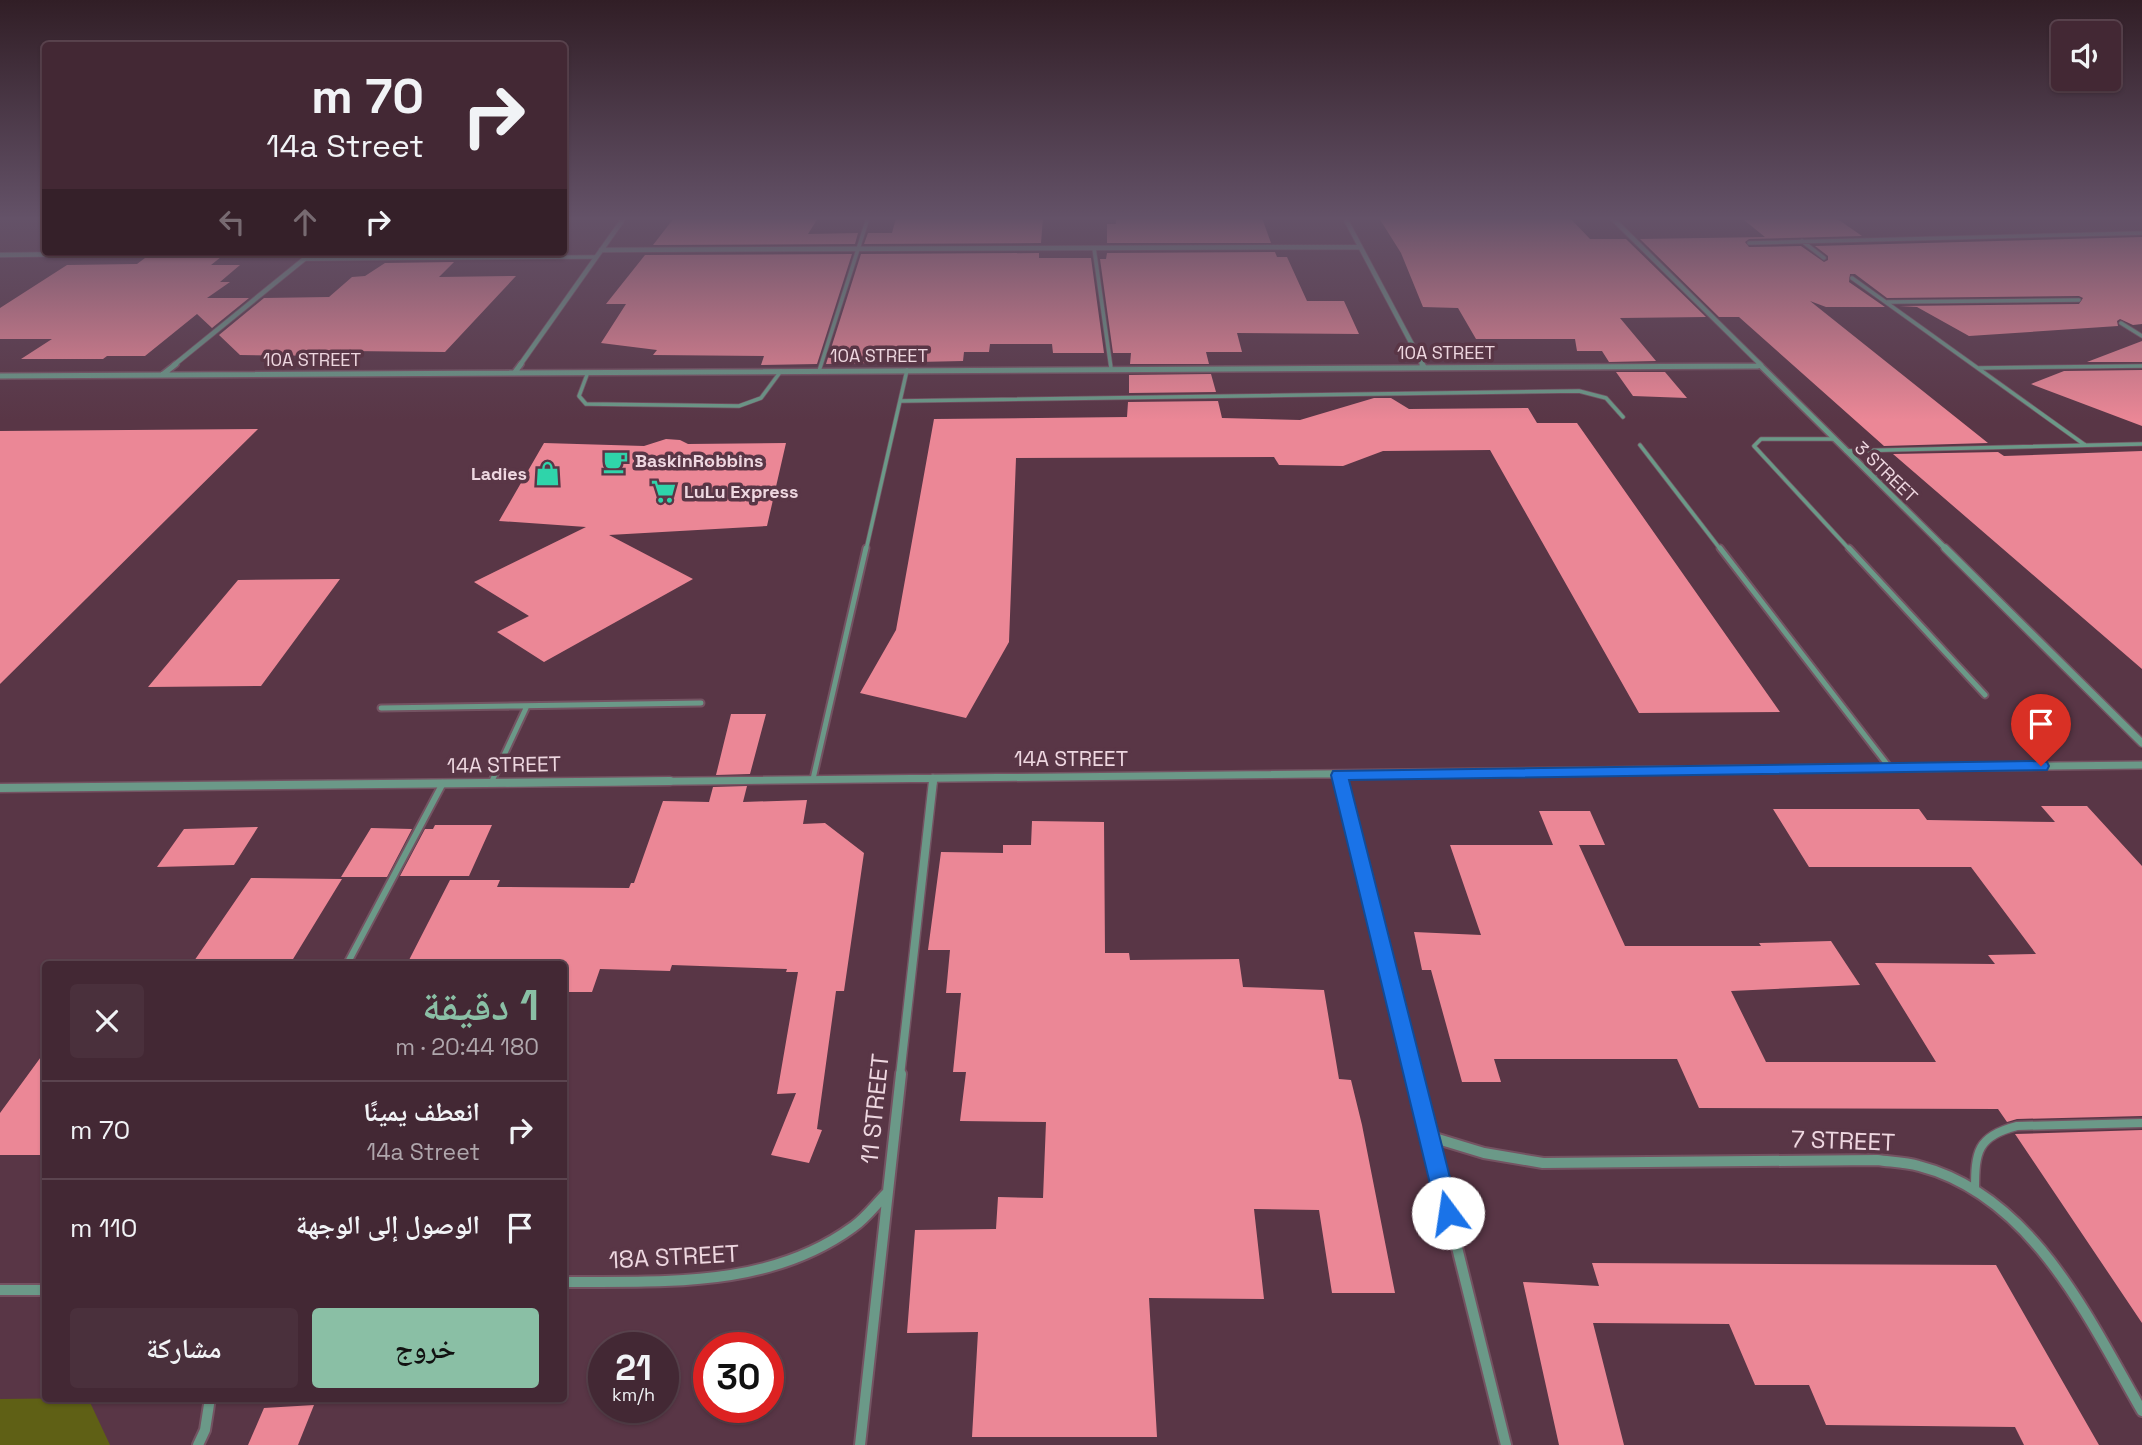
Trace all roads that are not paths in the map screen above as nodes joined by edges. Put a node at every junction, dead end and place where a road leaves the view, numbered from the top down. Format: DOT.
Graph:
graph roads {
  1 [pos="271,285"];
  2 [pos="576,285"];
  3 [pos="846,285"];
  4 [pos="1099,285"];
  5 [pos="1380,285"];
  6 [pos="1679,285"];
  7 [pos="1863,285"];
  8 [pos="2079,300"];
  9 [pos="1887,302"];
  10 [pos="2121,323"];
  11 [pos="2142,336"];
  12 [pos="1758,366"];
  13 [pos="2142,366"];
  14 [pos="1424,367"];
  15 [pos="1111,368"];
  16 [pos="1978,368"];
  17 [pos="907,370"];
  18 [pos="781,371"];
  19 [pos="819,371"];
  20 [pos="515,372"];
  21 [pos="588,372"];
  22 [pos="162,375"];
  23 [pos="0,376"];
  24 [pos="900,401"];
  25 [pos="1623,417"];
  26 [pos="1833,439"];
  27 [pos="2142,444"];
  28 [pos="1640,445"];
  29 [pos="2084,445"];
  30 [pos="1846,451"];
  31 [pos="1985,695"];
  32 [pos="701,703"];
  33 [pos="527,706"];
  34 [pos="381,708"];
  35 [pos="2142,743"];
  36 [pos="2142,765"];
  37 [pos="1889,768"];
  38 [pos="1339,775"];
  39 [pos="933,778"];
  40 [pos="813,779"];
  41 [pos="443,783"];
  42 [pos="491,783"];
  43 [pos="0,788"];
  44 [pos="349,961"];
  45 [pos="2142,1123"];
  46 [pos="1428,1136"];
  47 [pos="1975,1190"];
  48 [pos="887,1193"];
  49 [pos="567,1282"];
  50 [pos="0,1290"];
  51 [pos="42,1290"];
  52 [pos="209,1402"];
  53 [pos="2142,1411"];
  54 [pos="198,1445"];
  55 [pos="860,1445"];
  56 [pos="1506,1445"];
  1 -- 22 [label="street"];
  2 -- 20 [label="street"];
  3 -- 19 [label="lane"];
  4 -- 15 [label="lane"];
  5 -- 14 [label="street"];
  6 -- 12 [label="street, 3 STREET"];
  7 -- 9 [label="lane"];
  8 -- 9 [label="lane"];
  9 -- 16 [label="lane"];
  10 -- 11 [label="lane"];
  12 -- 14 [label="street, 10A STREET"];
  12 -- 26 [label="street, 3 STREET"];
  13 -- 16 [label="lane"];
  14 -- 15 [label="street, 10A STREET"];
  15 -- 17 [label="street, 10A STREET"];
  16 -- 29 [label="lane"];
  17 -- 19 [label="street, 10A STREET"];
  17 -- 24 [label="lane"];
  18 -- 19 [label="street, 10A STREET"];
  18 -- 21 [label="street, 10A STREET"];
  18 -- 21 [label="lane"];
  20 -- 21 [label="street, 10A STREET"];
  20 -- 22 [label="street, 10A STREET"];
  22 -- 23 [label="street, 10A STREET"];
  24 -- 25 [label="lane"];
  24 -- 40 [label="lane"];
  26 -- 30 [label="street, 3 STREET"];
  26 -- 31 [label="lane"];
  27 -- 29 [label="lane"];
  28 -- 37 [label="lane"];
  29 -- 30 [label="lane"];
  30 -- 35 [label="street, 3 STREET"];
  32 -- 33 [label="lane"];
  33 -- 34 [label="lane"];
  33 -- 42 [label="lane"];
  36 -- 37 [label="street, 14A STREET"];
  37 -- 38 [label="street, 14A STREET"];
  38 -- 39 [label="street, 14A STREET"];
  38 -- 46 [label="street"];
  39 -- 40 [label="street, 14A STREET"];
  39 -- 48 [label="street, 11 STREET"];
  40 -- 42 [label="street, 14A STREET"];
  41 -- 42 [label="street, 14A STREET"];
  41 -- 43 [label="street, 14A STREET"];
  41 -- 44 [label="lane"];
  45 -- 47 [label="lane"];
  46 -- 47 [label="street, 7 STREET"];
  46 -- 56 [label="street"];
  47 -- 53 [label="street, 7 STREET"];
  48 -- 49 [label="street, 18A STREET"];
  48 -- 55 [label="street, 11 STREET"];
  50 -- 51 [label="street"];
  52 -- 54 [label="street"];
}
